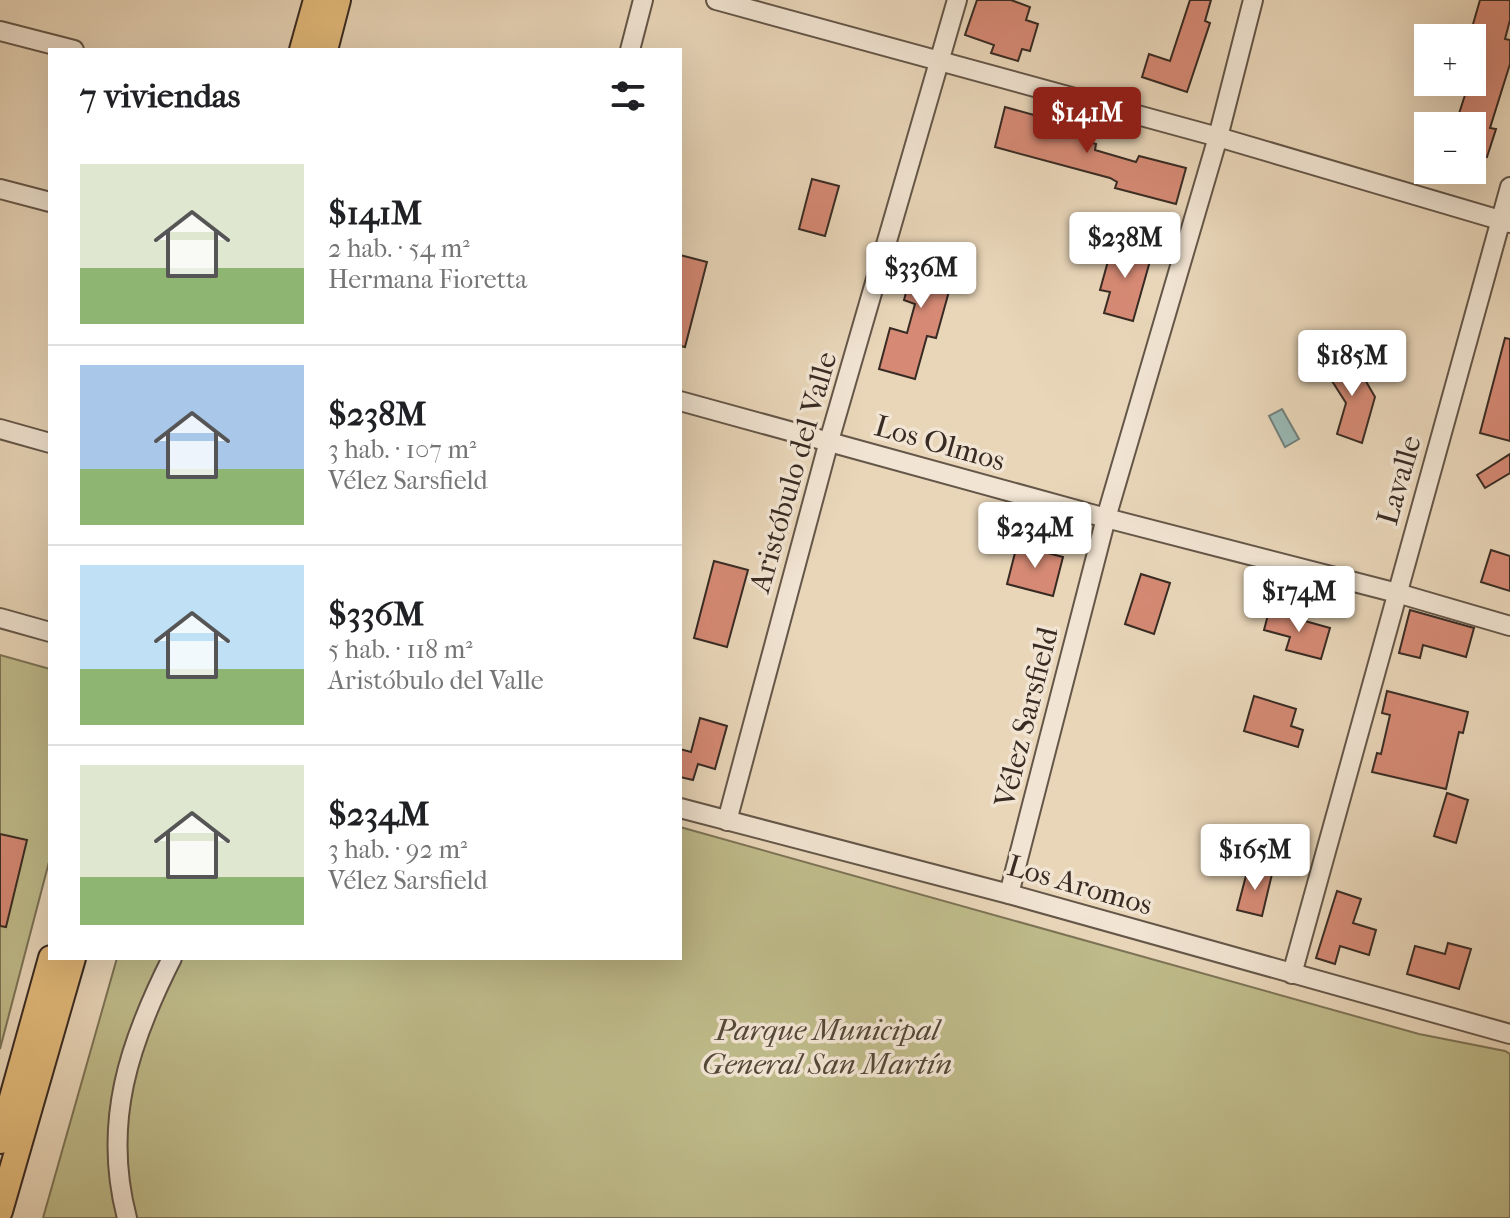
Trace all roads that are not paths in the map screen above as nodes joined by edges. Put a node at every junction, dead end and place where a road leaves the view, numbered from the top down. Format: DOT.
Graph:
graph roads {
  1 [pos="316,0"];
  2 [pos="338,0"];
  3 [pos="643,0"];
  4 [pos="716,0"];
  5 [pos="957,0"];
  6 [pos="1253,0"];
  7 [pos="0,31"];
  8 [pos="66,48"];
  9 [pos="303,48"];
  10 [pos="326,48"];
  11 [pos="631,48"];
  12 [pos="940,62"];
  13 [pos="1218,137"];
  14 [pos="1510,187"];
  15 [pos="0,189"];
  16 [pos="48,201"];
  17 [pos="1505,221"];
  18 [pos="682,402"];
  19 [pos="0,429"];
  20 [pos="829,441"];
  21 [pos="48,442"];
  22 [pos="1106,518"];
  23 [pos="1397,593"];
  24 [pos="0,618"];
  25 [pos="1510,626"];
  26 [pos="48,631"];
  27 [pos="682,809"];
  28 [pos="727,821"];
  29 [pos="1009,894"];
  30 [pos="50,960"];
  31 [pos="72,960"];
  32 [pos="171,960"];
  33 [pos="1292,974"];
  34 [pos="1510,1034"];
  35 [pos="0,1141"];
  36 [pos="0,1211"];
  37 [pos="127,1218"];
  1 -- 9 [label="main road"];
  2 -- 10 [label="main road"];
  3 -- 11 [label="street"];
  4 -- 12 [label="street"];
  5 -- 12 [label="street, Aristóbulo del Valle"];
  6 -- 13 [label="street, Vélez Sarsfield"];
  7 -- 8 [label="street"];
  12 -- 13 [label="street"];
  12 -- 20 [label="street, Aristóbulo del Valle"];
  13 -- 17 [label="street"];
  13 -- 22 [label="street, Vélez Sarsfield"];
  14 -- 17 [label="street, Lavalle"];
  15 -- 16 [label="street"];
  17 -- 23 [label="street, Lavalle"];
  18 -- 20 [label="street, Los Olmos"];
  19 -- 21 [label="street"];
  20 -- 22 [label="street, Los Olmos"];
  20 -- 28 [label="street, Aristóbulo del Valle"];
  22 -- 23 [label="street, Los Olmos"];
  22 -- 29 [label="street, Vélez Sarsfield"];
  23 -- 25 [label="street, Los Olmos"];
  23 -- 33 [label="street, Lavalle"];
  24 -- 26 [label="street"];
  27 -- 28 [label="street, Los Aromos"];
  28 -- 29 [label="street, Los Aromos"];
  29 -- 33 [label="street, Los Aromos"];
  30 -- 35 [label="main road"];
  31 -- 36 [label="main road"];
  32 -- 37 [label="street"];
  33 -- 34 [label="street, Los Aromos"];
}
